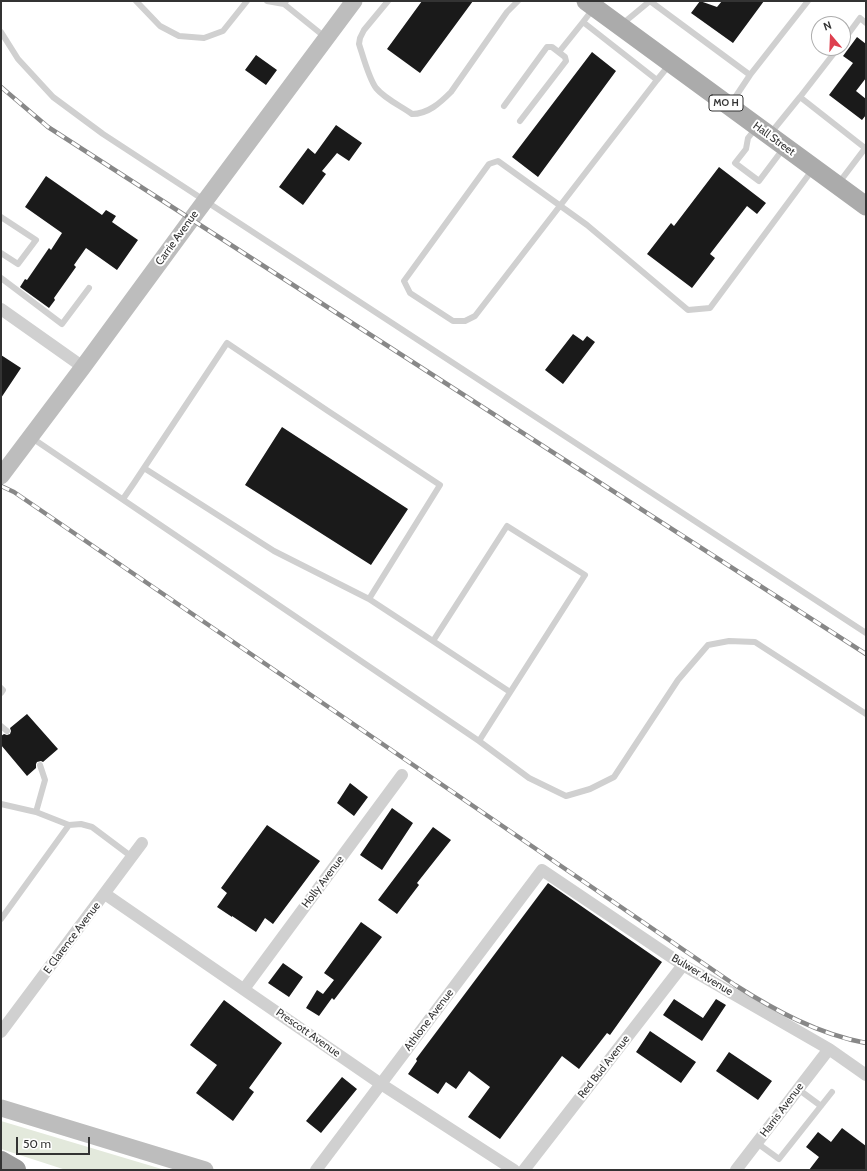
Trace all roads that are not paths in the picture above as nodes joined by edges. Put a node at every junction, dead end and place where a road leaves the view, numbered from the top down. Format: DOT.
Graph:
graph roads {
  1 [pos="136,1"];
  2 [pos="247,1"];
  3 [pos="267,1"];
  4 [pos="354,1"];
  5 [pos="388,1"];
  6 [pos="518,1"];
  7 [pos="650,1"];
  8 [pos="808,1"];
  9 [pos="285,3"];
  10 [pos="590,4"];
  11 [pos="583,22"];
  12 [pos="866,23"];
  13 [pos="620,26"];
  14 [pos="851,30"];
  15 [pos="1,32"];
  16 [pos="326,38"];
  17 [pos="559,52"];
  18 [pos="832,56"];
  19 [pos="671,63"];
  20 [pos="750,75"];
  21 [pos="657,80"];
  22 [pos="800,97"];
  23 [pos="729,105"];
  24 [pos="504,106"];
  25 [pos="520,121"];
  26 [pos="763,131"];
  27 [pos="785,147"];
  28 [pos="865,147"];
  29 [pos="815,167"];
  30 [pos="837,185"];
  31 [pos="204,201"];
  32 [pos="560,205"];
  33 [pos="866,206"];
  34 [pos="1,217"];
  35 [pos="1,252"];
  36 [pos="1,278"];
  37 [pos="89,288"];
  38 [pos="1,309"];
  39 [pos="83,367"];
  40 [pos="30,437"];
  41 [pos="144,468"];
  42 [pos="1,476"];
  43 [pos="124,499"];
  44 [pos="369,600"];
  45 [pos="866,633"];
  46 [pos="433,641"];
  47 [pos="1,688"];
  48 [pos="510,692"];
  49 [pos="1,693"];
  50 [pos="866,714"];
  51 [pos="1,726"];
  52 [pos="7,731"];
  53 [pos="479,741"];
  54 [pos="40,765"];
  55 [pos="402,775"];
  56 [pos="2,805"];
  57 [pos="36,812"];
  58 [pos="69,825"];
  59 [pos="142,843"];
  60 [pos="132,857"];
  61 [pos="542,870"];
  62 [pos="105,894"];
  63 [pos="1,919"];
  64 [pos="683,965"];
  65 [pos="244,989"];
  66 [pos="3,1025"];
  67 [pos="828,1049"];
  68 [pos="866,1075"];
  69 [pos="381,1084"];
  70 [pos="798,1089"];
  71 [pos="832,1092"];
  72 [pos="821,1106"];
  73 [pos="1,1108"];
  74 [pos="757,1143"];
  75 [pos="1,1162"];
  76 [pos="15,1170"];
  77 [pos="205,1170"];
  78 [pos="316,1170"];
  79 [pos="514,1170"];
  80 [pos="524,1170"];
  81 [pos="736,1170"];
  1 -- 2 [label="lane"];
  3 -- 9 [label="lane"];
  4 -- 16 [label="street, Carrie Avenue"];
  5 -- 6 [label="lane"];
  7 -- 13 [label="lane"];
  7 -- 20 [label="lane"];
  8 -- 20 [label="lane"];
  9 -- 16 [label="lane"];
  10 -- 11 [label="lane"];
  10 -- 13 [label="main road, Hall Street / MO H"];
  11 -- 17 [label="lane"];
  11 -- 21 [label="lane"];
  12 -- 14 [label="lane"];
  13 -- 19 [label="main road, Hall Street / MO H"];
  15 -- 31 [label="lane"];
  16 -- 31 [label="street, Carrie Avenue"];
  17 -- 24 [label="lane"];
  17 -- 25 [label="lane"];
  18 -- 22 [label="lane"];
  19 -- 21 [label="lane"];
  19 -- 23 [label="main road, Hall Street / MO H"];
  20 -- 23 [label="lane"];
  21 -- 32 [label="lane"];
  22 -- 26 [label="lane"];
  22 -- 28 [label="lane"];
  23 -- 26 [label="main road, Hall Street / MO H"];
  26 -- 27 [label="main road, Hall Street / MO H"];
  26 -- 27 [label="lane"];
  27 -- 29 [label="main road, Hall Street / MO H"];
  28 -- 30 [label="lane"];
  29 -- 30 [label="main road, Hall Street / MO H"];
  29 -- 32 [label="lane"];
  30 -- 33 [label="main road, Hall Street / MO H"];
  31 -- 39 [label="street, Carrie Avenue"];
  31 -- 45 [label="lane"];
  32 -- 32 [label="lane"];
  34 -- 35 [label="lane"];
  36 -- 37 [label="lane"];
  38 -- 39 [label="street"];
  39 -- 40 [label="street, Carrie Avenue"];
  40 -- 42 [label="street, Carrie Avenue"];
  40 -- 43 [label="lane"];
  41 -- 43 [label="lane"];
  41 -- 44 [label="lane"];
  41 -- 44 [label="lane"];
  43 -- 53 [label="lane"];
  44 -- 46 [label="lane"];
  46 -- 48 [label="lane"];
  46 -- 48 [label="lane"];
  47 -- 49 [label="lane"];
  48 -- 53 [label="lane"];
  50 -- 53 [label="lane"];
  51 -- 52 [label="lane"];
  54 -- 57 [label="lane"];
  55 -- 65 [label="street, Holly Avenue"];
  56 -- 57 [label="lane"];
  57 -- 58 [label="lane"];
  58 -- 60 [label="lane"];
  58 -- 63 [label="lane"];
  59 -- 60 [label="street, E Clarence Avenue"];
  60 -- 62 [label="street, E Clarence Avenue"];
  61 -- 64 [label="street, Bulwer Avenue"];
  61 -- 69 [label="street, Athlone Avenue"];
  62 -- 65 [label="street, Prescott Avenue"];
  62 -- 66 [label="street, E Clarence Avenue"];
  64 -- 67 [label="street, Bulwer Avenue"];
  64 -- 80 [label="street, Red Bud Avenue"];
  65 -- 69 [label="street, Prescott Avenue"];
  67 -- 68 [label="street, Bulwer Avenue"];
  67 -- 70 [label="street, Harris Avenue"];
  69 -- 78 [label="street, Athlone Avenue"];
  69 -- 79 [label="street, Prescott Avenue"];
  70 -- 72 [label="lane"];
  70 -- 74 [label="street, Harris Avenue"];
  71 -- 72 [label="lane"];
  72 -- 74 [label="lane"];
  73 -- 77 [label="street"];
  74 -- 81 [label="street, Harris Avenue"];
  75 -- 76 [label="highway"];
}
